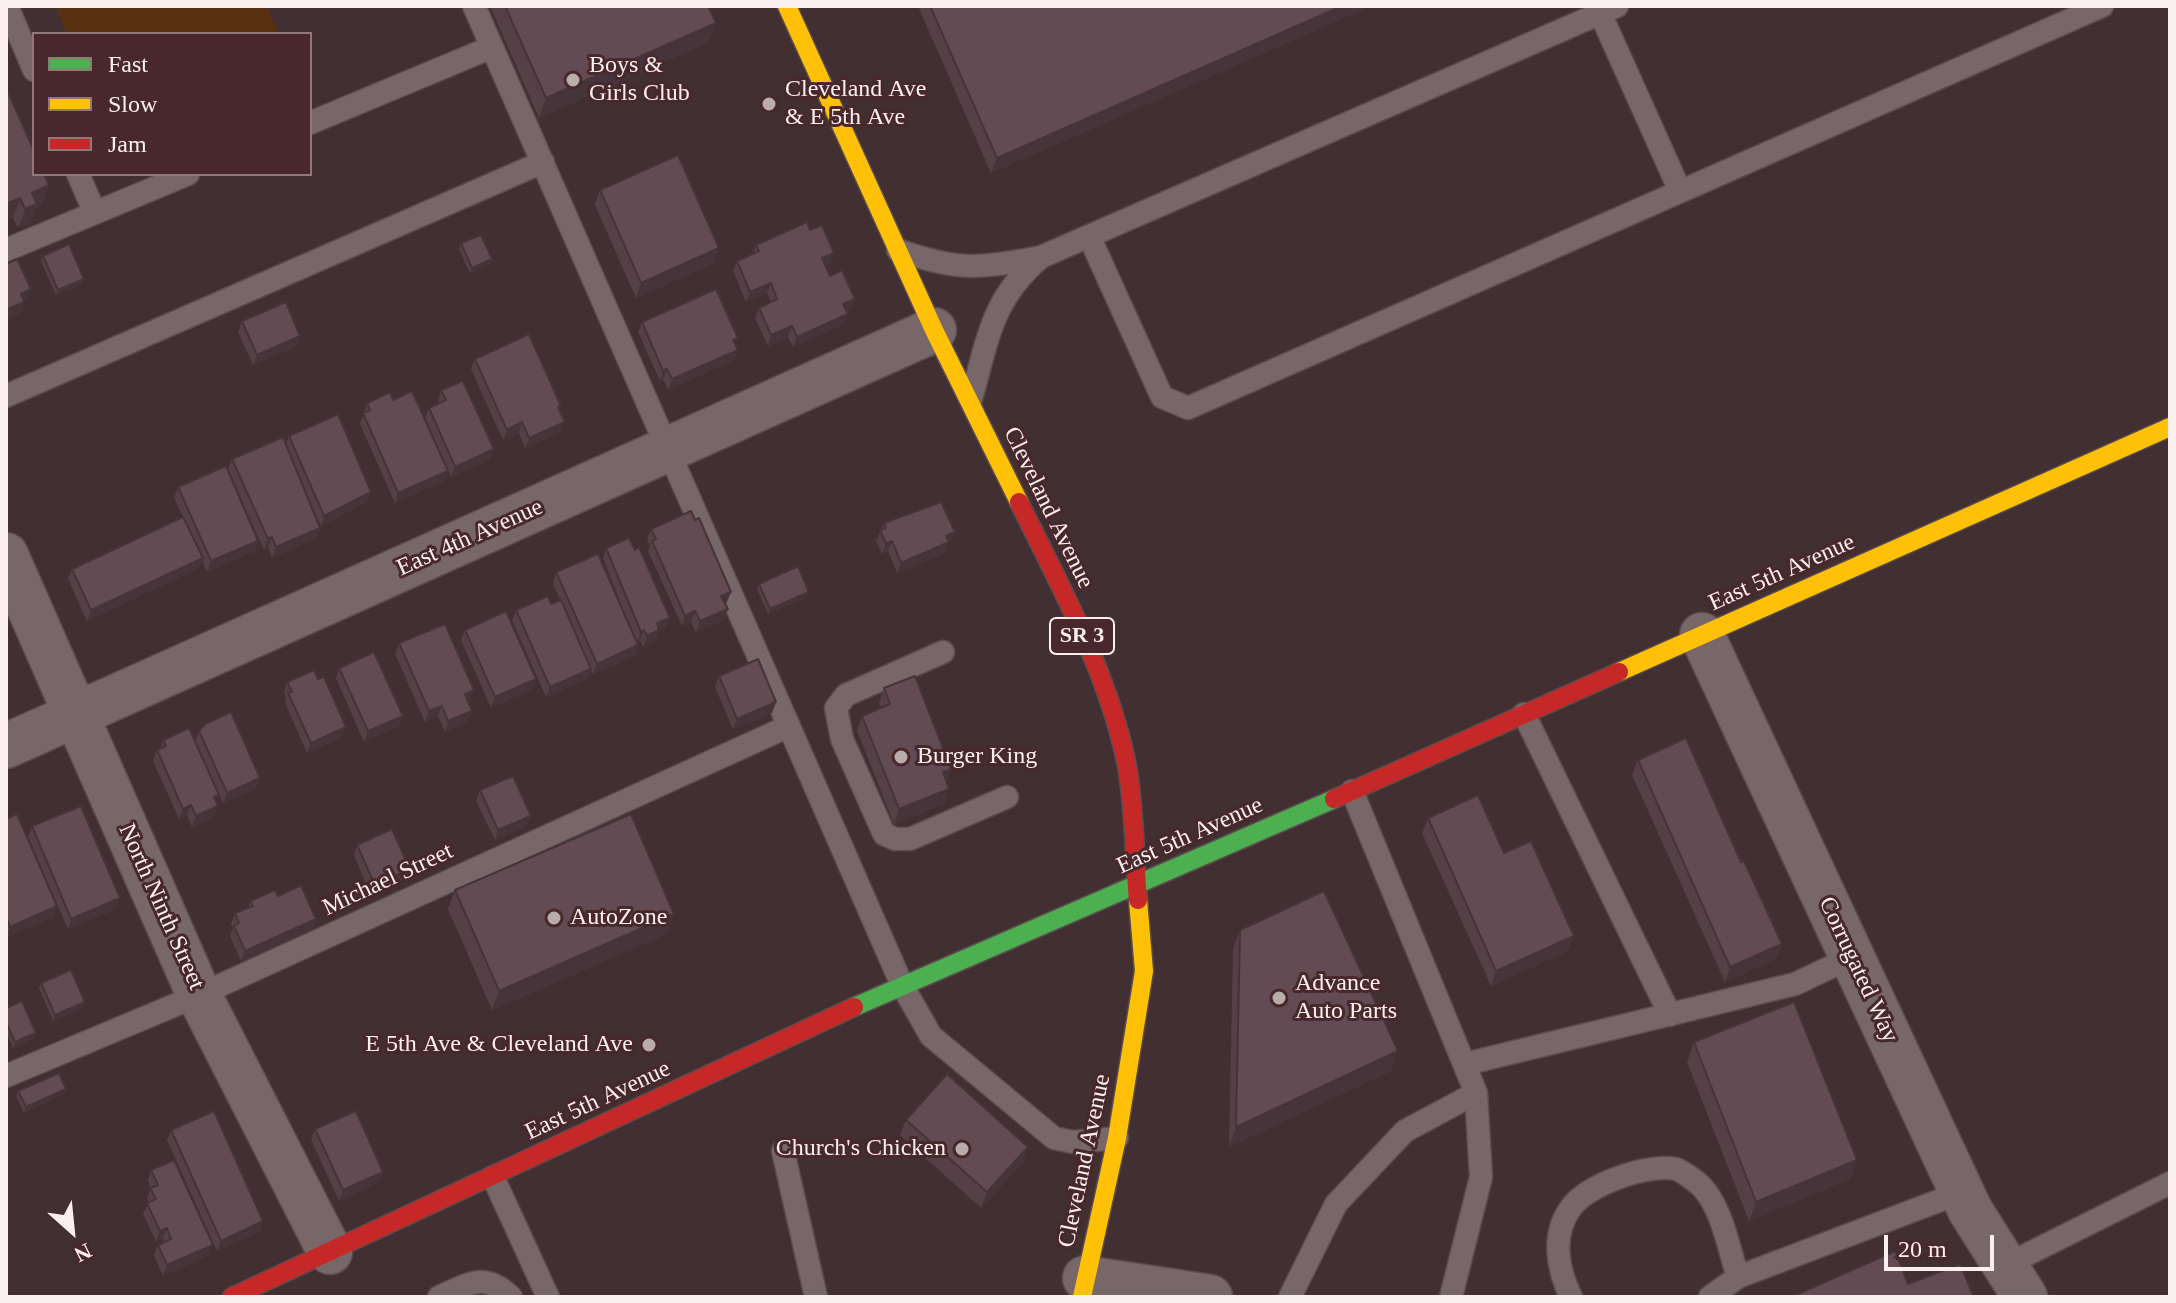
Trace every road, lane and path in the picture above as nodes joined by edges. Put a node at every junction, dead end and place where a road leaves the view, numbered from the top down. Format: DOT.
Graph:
graph roads {
  1 [pos="7,6"];
  2 [pos="474,6"];
  3 [pos="787,6"];
  4 [pos="2102,6"];
  5 [pos="1605,8"];
  6 [pos="492,47"];
  7 [pos="32,65"];
  8 [pos="312,122"];
  9 [pos="543,162"];
  10 [pos="79,176"];
  11 [pos="183,176"];
  12 [pos="1680,191"];
  13 [pos="95,213"];
  14 [pos="1089,236"];
  15 [pos="897,249"];
  16 [pos="6,250"];
  17 [pos="1041,257"];
  18 [pos="934,330"];
  19 [pos="6,396"];
  20 [pos="970,404"];
  21 [pos="2170,427"];
  22 [pos="668,450"];
  23 [pos="6,555"];
  24 [pos="1702,635"];
  25 [pos="943,652"];
  26 [pos="76,714"];
  27 [pos="1524,714"];
  28 [pos="789,726"];
  29 [pos="6,746"];
  30 [pos="1352,791"];
  31 [pos="1007,797"];
  32 [pos="1140,885"];
  33 [pos="1852,957"];
  34 [pos="902,985"];
  35 [pos="199,995"];
  36 [pos="1670,1015"];
  37 [pos="1465,1064"];
  38 [pos="6,1076"];
  39 [pos="1476,1093"];
  40 [pos="1117,1138"];
  41 [pos="783,1151"];
  42 [pos="493,1177"];
  43 [pos="2170,1183"];
  44 [pos="1962,1192"];
  45 [pos="330,1252"];
  46 [pos="1738,1277"];
  47 [pos="2015,1281"];
  48 [pos="1084,1287"];
  49 [pos="257,1292"];
  50 [pos="232,1297"];
  51 [pos="439,1297"];
  52 [pos="511,1297"];
  53 [pos="548,1297"];
  54 [pos="816,1297"];
  55 [pos="1210,1297"];
  56 [pos="1290,1297"];
  57 [pos="1451,1297"];
  58 [pos="1571,1297"];
  59 [pos="1710,1297"];
  1 -- 7 [label="lane"];
  2 -- 6 [label="lane"];
  3 -- 15 [label="main road, Cleveland Avenue / SR 3"];
  4 -- 12 [label="lane"];
  5 -- 12 [label="lane"];
  5 -- 14 [label="lane"];
  6 -- 8 [label="lane"];
  6 -- 9 [label="lane"];
  9 -- 19 [label="lane"];
  9 -- 22 [label="lane"];
  10 -- 13 [label="lane"];
  11 -- 13 [label="lane"];
  12 -- 14 [label="lane"];
  13 -- 16 [label="lane"];
  14 -- 17 [label="lane"];
  15 -- 17 [label="lane"];
  15 -- 18 [label="main road, Cleveland Avenue / SR 3"];
  17 -- 20 [label="lane"];
  18 -- 20 [label="main road, Cleveland Avenue / SR 3"];
  18 -- 22 [label="street, East 4th Avenue"];
  20 -- 32 [label="main road, Cleveland Avenue / SR 3"];
  21 -- 24 [label="main road, East 5th Avenue"];
  22 -- 26 [label="street, East 4th Avenue"];
  22 -- 28 [label="lane"];
  23 -- 26 [label="street, North Ninth Street"];
  24 -- 27 [label="main road, East 5th Avenue"];
  24 -- 33 [label="street, Corrugated Way"];
  25 -- 31 [label="lane"];
  26 -- 29 [label="street, East 4th Avenue"];
  26 -- 35 [label="street, North Ninth Street"];
  27 -- 30 [label="main road, East 5th Avenue"];
  27 -- 36 [label="lane"];
  28 -- 34 [label="lane"];
  28 -- 35 [label="lane, Michael Street"];
  30 -- 32 [label="main road, East 5th Avenue"];
  30 -- 37 [label="lane"];
  32 -- 34 [label="main road, East 5th Avenue"];
  32 -- 40 [label="main road, Cleveland Avenue / SR 3"];
  33 -- 36 [label="lane"];
  33 -- 44 [label="street, Corrugated Way"];
  34 -- 40 [label="lane"];
  34 -- 42 [label="main road, East 5th Avenue"];
  35 -- 38 [label="lane, Michael Street"];
  35 -- 45 [label="street, North Ninth Street"];
  36 -- 37 [label="lane"];
  37 -- 39 [label="lane"];
  39 -- 56 [label="lane"];
  39 -- 57 [label="lane"];
  40 -- 48 [label="main road, Cleveland Avenue / SR 3"];
  41 -- 54 [label="lane"];
  42 -- 45 [label="main road, East 5th Avenue"];
  42 -- 53 [label="lane"];
  43 -- 47 [label="lane"];
  44 -- 46 [label="lane"];
  44 -- 47 [label="street, Corrugated Way"];
  45 -- 49 [label="main road, East 5th Avenue"];
  46 -- 58 [label="lane"];
  46 -- 59 [label="lane"];
  48 -- 55 [label="street"];
  49 -- 50 [label="main road, East 5th Avenue"];
  51 -- 52 [label="lane"];
}
